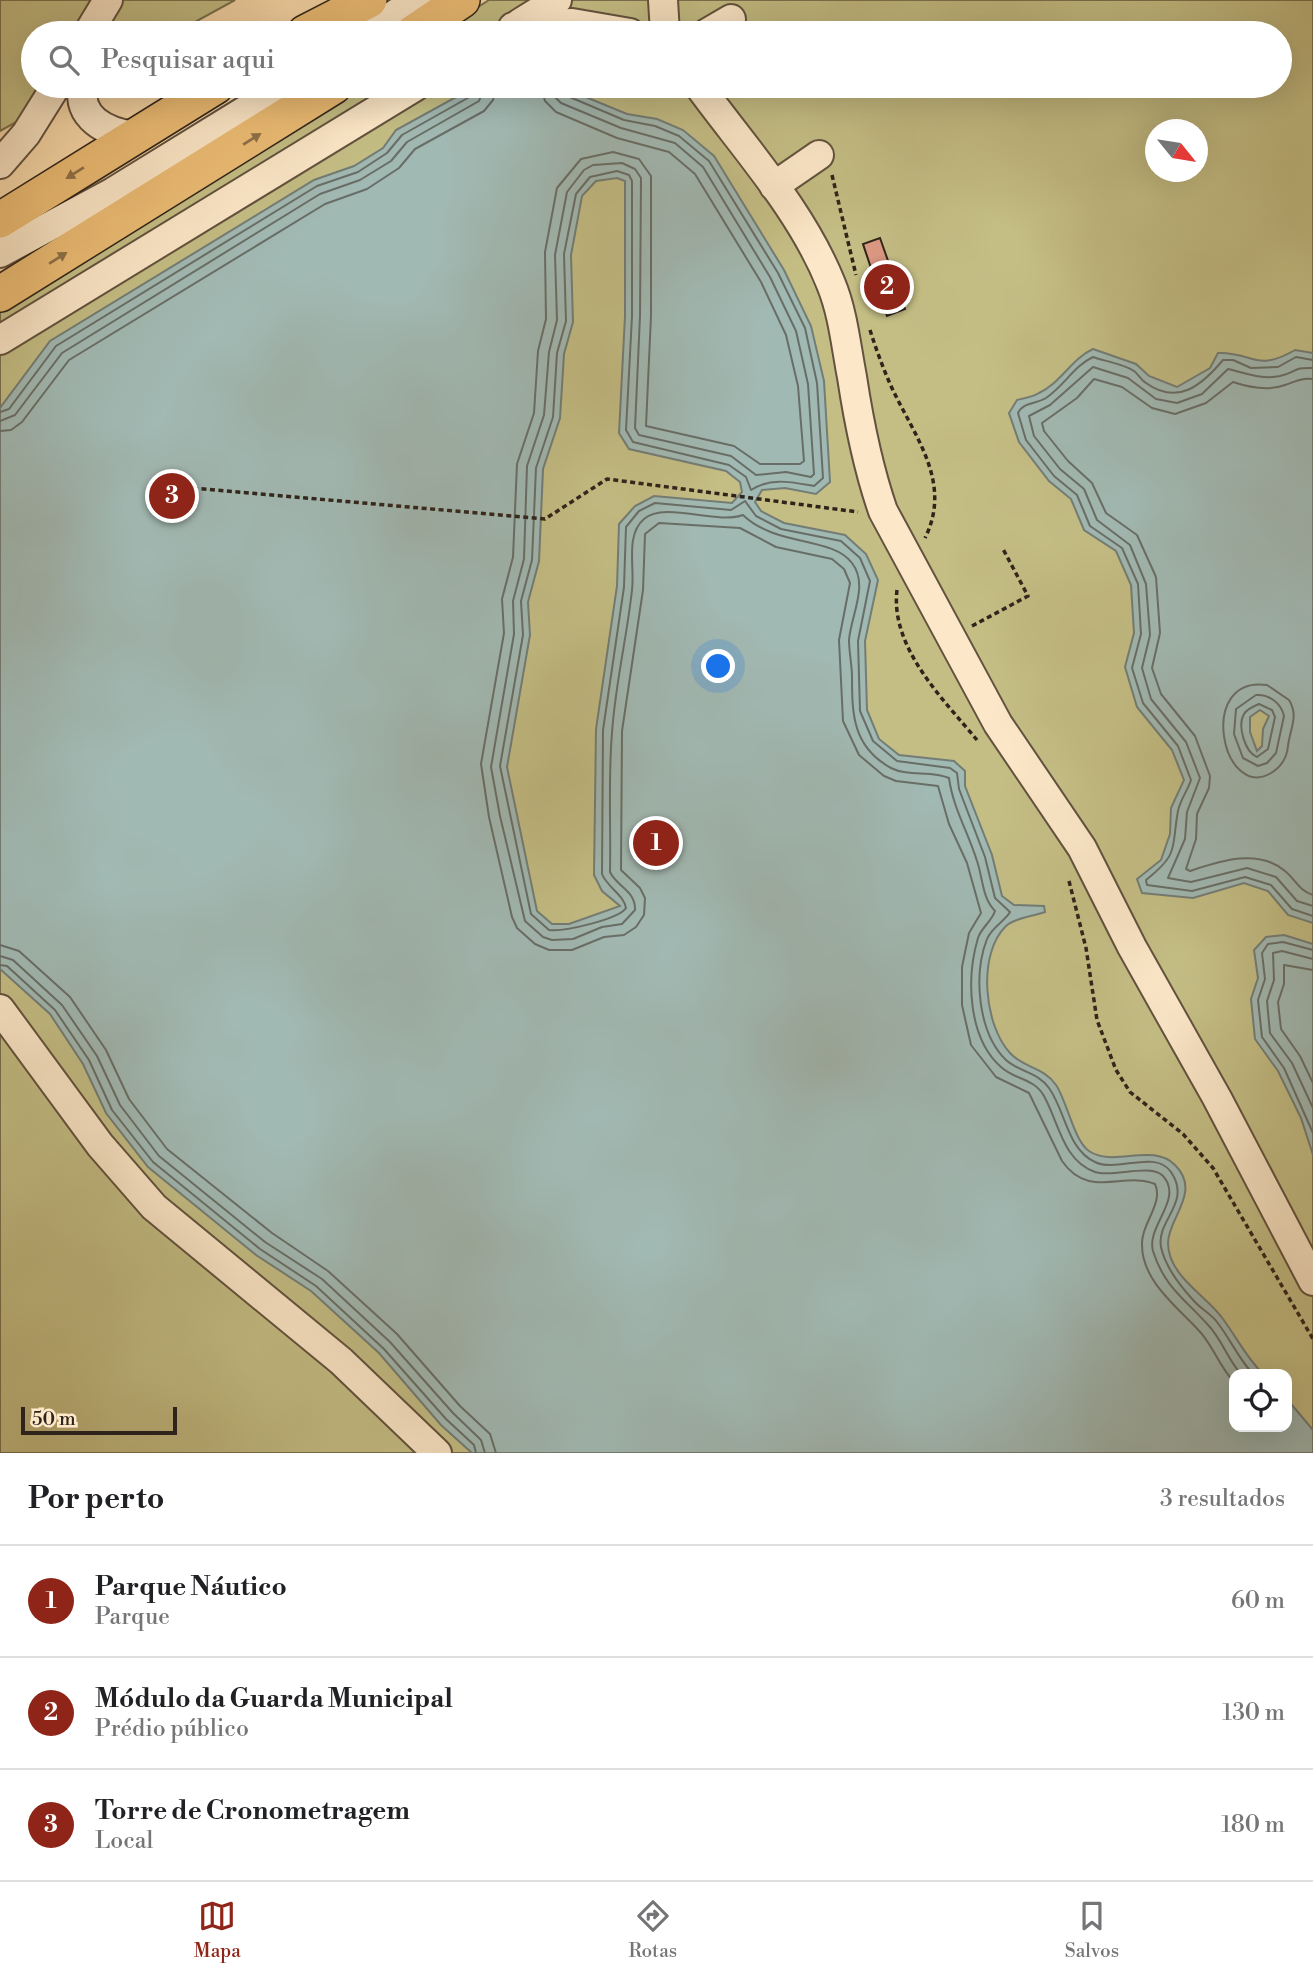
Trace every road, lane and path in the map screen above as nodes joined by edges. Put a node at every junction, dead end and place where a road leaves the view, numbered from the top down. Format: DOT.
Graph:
graph roads {
  1 [pos="108,0"];
  2 [pos="117,0"];
  3 [pos="369,0"];
  4 [pos="417,0"];
  5 [pos="462,0"];
  6 [pos="557,0"];
  7 [pos="663,0"];
  8 [pos="95,21"];
  9 [pos="108,21"];
  10 [pos="328,21"];
  11 [pos="385,21"];
  12 [pos="431,21"];
  13 [pos="523,21"];
  14 [pos="664,21"];
  15 [pos="49,98"];
  16 [pos="84,98"];
  17 [pos="196,98"];
  18 [pos="266,98"];
  19 [pos="315,98"];
  20 [pos="396,98"];
  21 [pos="708,98"];
  22 [pos="133,136"];
  23 [pos="0,164"];
  24 [pos="826,165"];
  25 [pos="774,186"];
  26 [pos="0,220"];
  27 [pos="0,253"];
  28 [pos="858,285"];
  29 [pos="0,294"];
  30 [pos="868,324"];
  31 [pos="0,340"];
  32 [pos="193,488"];
  33 [pos="830,509"];
  34 [pos="1003,549"];
  35 [pos="909,562"];
  36 [pos="950,638"];
  37 [pos="985,750"];
  38 [pos="1068,876"];
  39 [pos="0,1009"];
  40 [pos="1313,1281"];
  41 [pos="1313,1339"];
  42 [pos="437,1453"];
  1 -- 8 [label="lane"];
  2 -- 9 [label="lane"];
  3 -- 10 [label="main road"];
  4 -- 11 [label="lane"];
  5 -- 12 [label="main road"];
  6 -- 13 [label="lane"];
  7 -- 14 [label="lane"];
  15 -- 23 [label="lane"];
  16 -- 22 [label="lane"];
  17 -- 22 [label="main road"];
  18 -- 27 [label="lane"];
  29 -- 19 [label="main road, one-way"];
  20 -- 31 [label="lane"];
  21 -- 25 [label="lane"];
  22 -- 26 [label="main road, one-way"];
  24 -- 25 [label="lane"];
  24 -- 28 [label="path"];
  25 -- 35 [label="lane"];
  30 -- 35 [label="path"];
  32 -- 33 [label="path"];
  34 -- 36 [label="path"];
  35 -- 36 [label="lane"];
  35 -- 37 [label="path"];
  36 -- 40 [label="lane"];
  38 -- 41 [label="path"];
  39 -- 42 [label="lane"];
}
